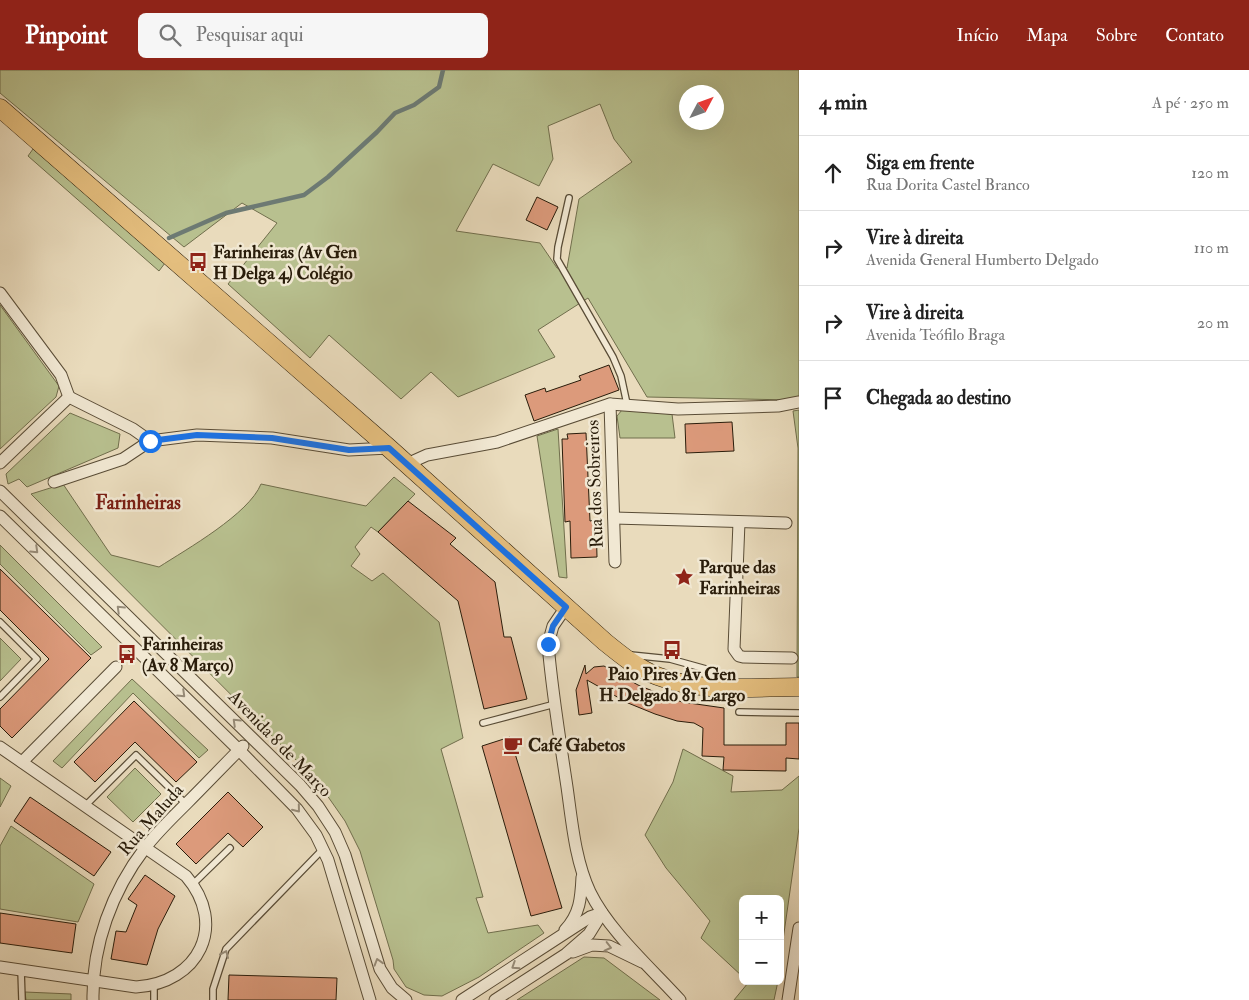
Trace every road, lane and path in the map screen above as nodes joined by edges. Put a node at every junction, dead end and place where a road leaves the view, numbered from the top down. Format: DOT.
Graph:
graph roads {
  1 [pos="0,108"];
  2 [pos="569,198"];
  3 [pos="0,293"];
  4 [pos="70,397"];
  5 [pos="799,402"];
  6 [pos="610,404"];
  7 [pos="627,404"];
  8 [pos="150,441"];
  9 [pos="389,448"];
  10 [pos="0,464"];
  11 [pos="407,464"];
  12 [pos="54,482"];
  13 [pos="0,491"];
  14 [pos="0,516"];
  15 [pos="614,518"];
  16 [pos="739,522"];
  17 [pos="786,522"];
  18 [pos="615,562"];
  19 [pos="566,607"];
  20 [pos="0,622"];
  21 [pos="792,658"];
  22 [pos="116,667"];
  23 [pos="799,687"];
  24 [pos="0,697"];
  25 [pos="555,704"];
  26 [pos="739,712"];
  27 [pos="799,713"];
  28 [pos="483,723"];
  29 [pos="251,737"];
  30 [pos="0,747"];
  31 [pos="239,750"];
  32 [pos="22,762"];
  33 [pos="186,804"];
  34 [pos="86,806"];
  35 [pos="146,847"];
  36 [pos="230,848"];
  37 [pos="323,849"];
  38 [pos="582,871"];
  39 [pos="193,884"];
  40 [pos="602,913"];
  41 [pos="799,928"];
  42 [pos="556,939"];
  43 [pos="566,954"];
  44 [pos="797,955"];
  45 [pos="648,965"];
  46 [pos="0,967"];
  47 [pos="21,970"];
  48 [pos="93,980"];
  49 [pos="154,985"];
  50 [pos="22,1000"];
  51 [pos="93,1000"];
  52 [pos="154,1000"];
  53 [pos="212,1000"];
  54 [pos="370,1000"];
  55 [pos="406,1000"];
  56 [pos="462,1000"];
  57 [pos="495,1000"];
  58 [pos="680,1000"];
  59 [pos="788,1000"];
  1 -- 9 [label="main road"];
  2 -- 7 [label="lane"];
  3 -- 4 [label="street"];
  4 -- 8 [label="street"];
  4 -- 10 [label="street"];
  5 -- 7 [label="street"];
  6 -- 7 [label="street"];
  6 -- 11 [label="street"];
  6 -- 15 [label="street, Rua dos Sobreiros"];
  8 -- 9 [label="street"];
  8 -- 12 [label="street"];
  9 -- 11 [label="main road"];
  11 -- 19 [label="main road"];
  29 -- 13 [label="street, Avenida 8 de Março, one-way"];
  14 -- 31 [label="street, Avenida 8 de Março, one-way"];
  15 -- 16 [label="street"];
  15 -- 18 [label="street, Rua dos Sobreiros"];
  16 -- 17 [label="street"];
  16 -- 21 [label="street"];
  19 -- 23 [label="main road"];
  19 -- 25 [label="street"];
  20 -- 24 [label="lane"];
  22 -- 32 [label="street"];
  25 -- 28 [label="lane"];
  25 -- 38 [label="street"];
  26 -- 27 [label="lane"];
  29 -- 31 [label="street, Rua Maluda"];
  55 -- 29 [label="street, Avenida 8 de Março, one-way"];
  30 -- 32 [label="street"];
  31 -- 33 [label="street, Rua Maluda"];
  31 -- 37 [label="street, Avenida 8 de Março, one-way"];
  32 -- 34 [label="street"];
  33 -- 34 [label="lane"];
  33 -- 35 [label="street, Rua Maluda"];
  34 -- 35 [label="street"];
  35 -- 39 [label="street"];
  35 -- 48 [label="street, Rua Maluda"];
  36 -- 39 [label="lane"];
  53 -- 37 [label="lane, one-way"];
  37 -- 54 [label="street, Avenida 8 de Março"];
  38 -- 40 [label="street"];
  38 -- 42 [label="street"];
  39 -- 49 [label="street"];
  40 -- 42 [label="street"];
  40 -- 43 [label="street"];
  40 -- 45 [label="street"];
  41 -- 44 [label="street"];
  42 -- 56 [label="street, one-way"];
  43 -- 45 [label="street, one-way"];
  43 -- 57 [label="street"];
  44 -- 59 [label="street"];
  45 -- 58 [label="street"];
  46 -- 47 [label="street"];
  47 -- 48 [label="street"];
  47 -- 50 [label="lane"];
  48 -- 49 [label="street"];
  48 -- 51 [label="street, Rua Maluda"];
  49 -- 52 [label="lane"];
}
